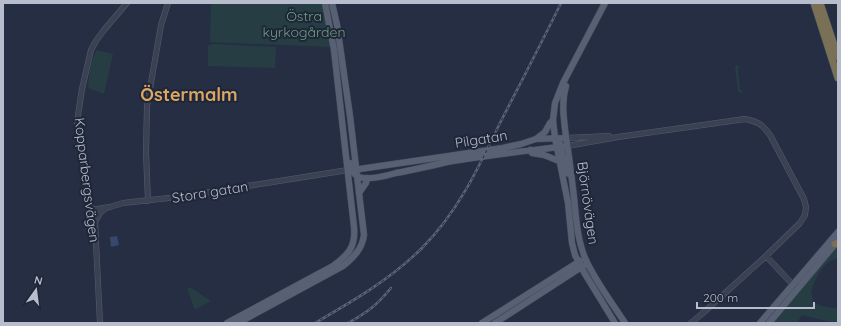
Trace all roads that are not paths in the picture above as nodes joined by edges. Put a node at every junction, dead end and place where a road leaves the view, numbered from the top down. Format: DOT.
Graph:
graph roads {
  1 [pos="168,3"];
  2 [pos="325,3"];
  3 [pos="332,3"];
  4 [pos="605,3"];
  5 [pos="609,3"];
  6 [pos="810,3"];
  7 [pos="814,3"];
  8 [pos="820,3"];
  9 [pos="126,4"];
  10 [pos="818,16"];
  11 [pos="833,40"];
  12 [pos="838,47"];
  13 [pos="838,57"];
  14 [pos="838,78"];
  15 [pos="554,112"];
  16 [pos="553,120"];
  17 [pos="618,137"];
  18 [pos="536,139"];
  19 [pos="560,142"];
  20 [pos="530,150"];
  21 [pos="559,161"];
  22 [pos="356,162"];
  23 [pos="372,167"];
  24 [pos="355,175"];
  25 [pos="359,192"];
  26 [pos="148,201"];
  27 [pos="571,202"];
  28 [pos="110,207"];
  29 [pos="91,210"];
  30 [pos="95,222"];
  31 [pos="354,227"];
  32 [pos="837,239"];
  33 [pos="361,248"];
  34 [pos="766,256"];
  35 [pos="586,260"];
  36 [pos="579,265"];
  37 [pos="329,271"];
  38 [pos="571,274"];
  39 [pos="584,274"];
  40 [pos="795,287"];
  41 [pos="260,308"];
  42 [pos="100,323"];
  43 [pos="227,323"];
  44 [pos="238,323"];
  45 [pos="482,323"];
  46 [pos="495,323"];
  47 [pos="615,323"];
  48 [pos="625,323"];
  49 [pos="691,323"];
  50 [pos="760,323"];
  51 [pos="768,323"];
  1 -- 26 [label="street"];
  2 -- 24 [label="main road"];
  3 -- 22 [label="main road"];
  4 -- 15 [label="main road"];
  5 -- 19 [label="main road"];
  6 -- 10 [label="highway"];
  7 -- 10 [label="highway"];
  8 -- 11 [label="highway"];
  9 -- 29 [label="street, Kopparbergsvägen"];
  10 -- 14 [label="highway"];
  11 -- 12 [label="highway"];
  11 -- 13 [label="highway"];
  15 -- 16 [label="main road"];
  15 -- 19 [label="main road"];
  16 -- 18 [label="main road"];
  16 -- 19 [label="main road"];
  17 -- 19 [label="street, Pilgatan"];
  17 -- 19 [label="street, Pilgatan"];
  17 -- 34 [label="street, Pilgatan"];
  18 -- 19 [label="main road, Pilgatan"];
  18 -- 23 [label="main road, Pilgatan"];
  19 -- 20 [label="main road, Pilgatan"];
  19 -- 21 [label="main road, Björnövägen"];
  19 -- 27 [label="main road, Björnövägen"];
  20 -- 21 [label="main road"];
  20 -- 24 [label="main road, Pilgatan"];
  21 -- 27 [label="main road, Björnövägen"];
  22 -- 23 [label="main road"];
  22 -- 24 [label="main road"];
  23 -- 24 [label="main road"];
  24 -- 25 [label="main road"];
  24 -- 25 [label="main road"];
  24 -- 26 [label="street, Stora gatan"];
  24 -- 31 [label="main road"];
  25 -- 33 [label="main road"];
  26 -- 28 [label="street, Stora gatan"];
  27 -- 35 [label="main road, Björnövägen"];
  27 -- 36 [label="main road, Björnövägen"];
  28 -- 29 [label="street, Stora gatan"];
  28 -- 30 [label="street"];
  29 -- 30 [label="street, Kopparbergsvägen"];
  30 -- 42 [label="street, Kopparbergsvägen"];
  31 -- 33 [label="main road"];
  31 -- 37 [label="main road"];
  32 -- 40 [label="main road"];
  33 -- 37 [label="main road"];
  34 -- 40 [label="street"];
  34 -- 49 [label="street"];
  35 -- 36 [label="main road"];
  35 -- 48 [label="main road, Björnövägen"];
  36 -- 38 [label="main road"];
  36 -- 39 [label="main road, Björnövägen"];
  36 -- 45 [label="main road"];
  37 -- 41 [label="main road"];
  38 -- 39 [label="main road"];
  38 -- 46 [label="main road"];
  39 -- 47 [label="main road, Björnövägen"];
  40 -- 50 [label="main road"];
  40 -- 51 [label="main road"];
  41 -- 43 [label="main road"];
  41 -- 44 [label="main road"];
}
